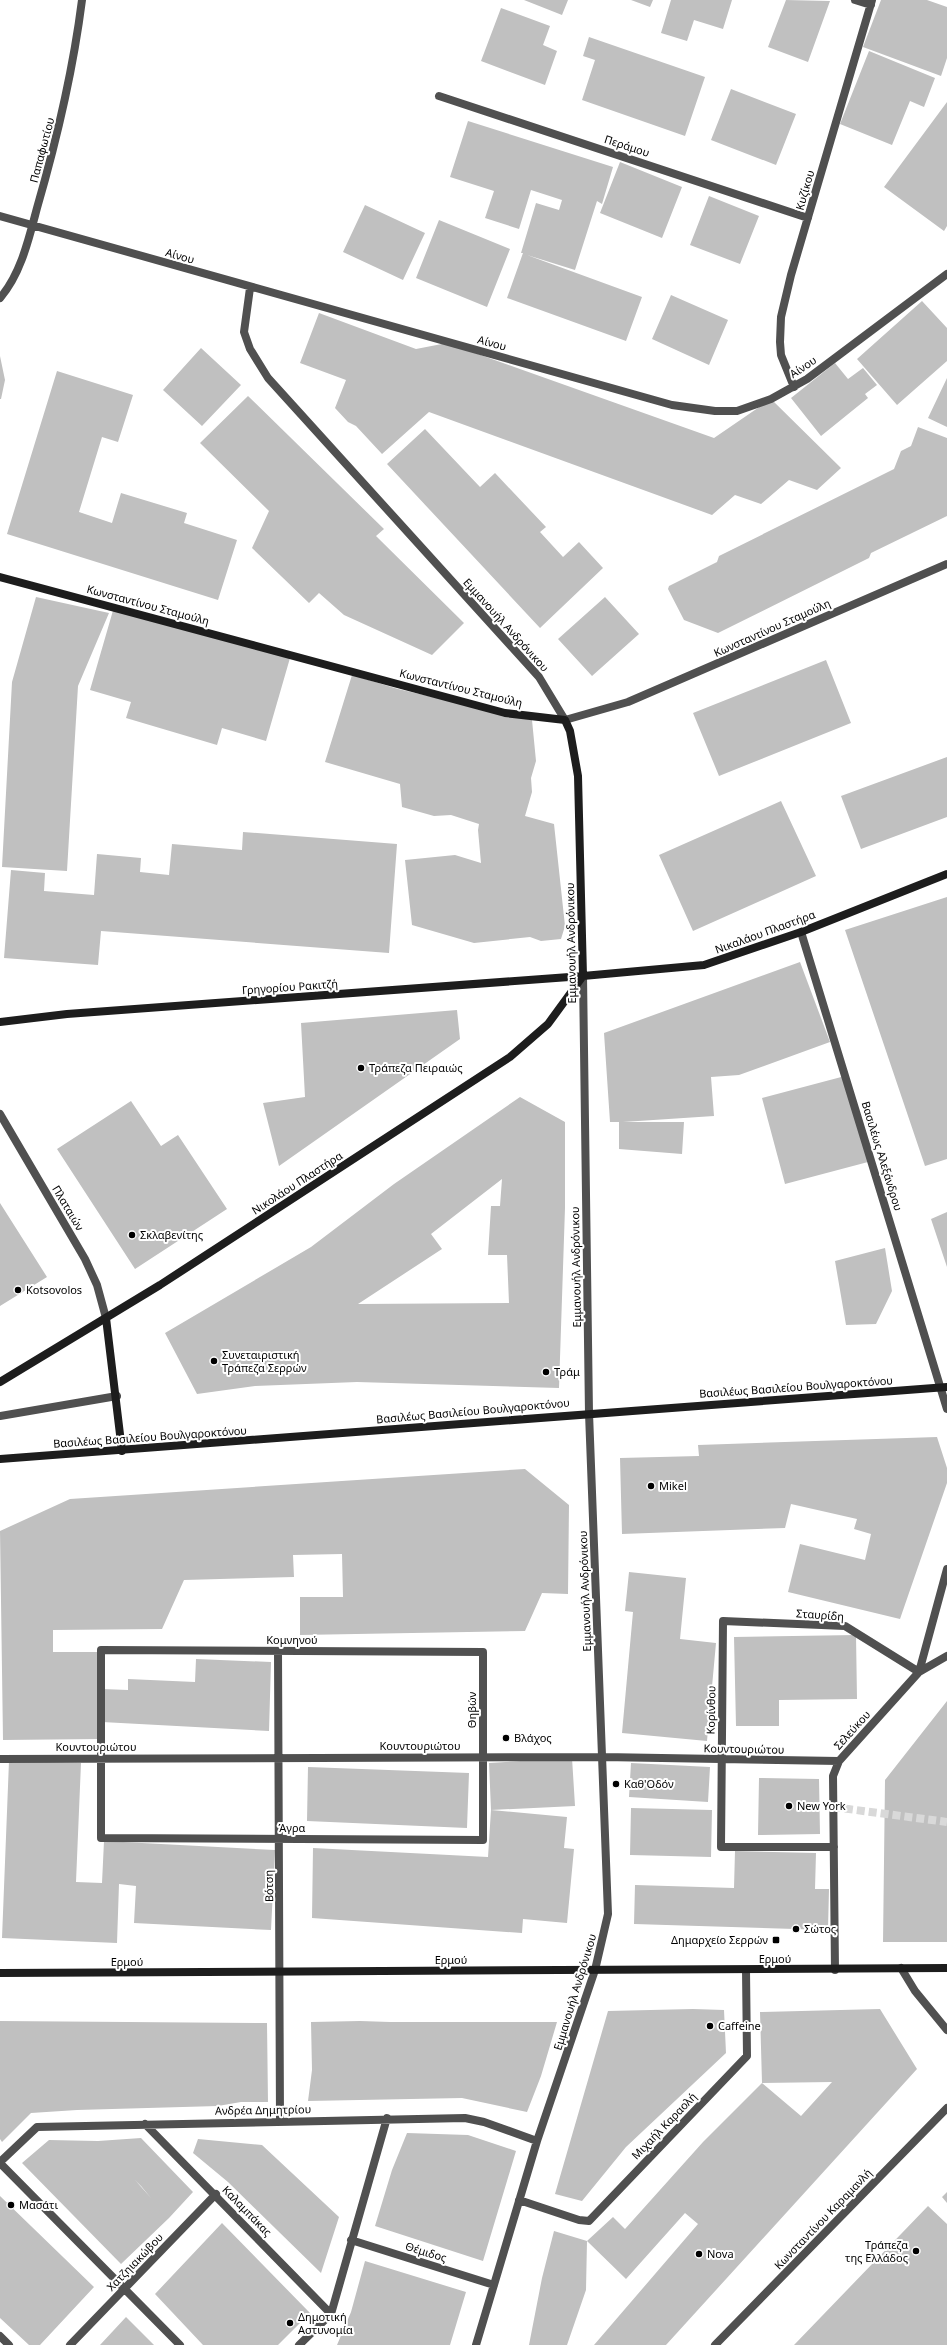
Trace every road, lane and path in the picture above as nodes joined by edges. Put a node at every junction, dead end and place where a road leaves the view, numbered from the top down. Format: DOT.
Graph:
graph roads {
  1 [pos="82,0"];
  2 [pos="855,0"];
  3 [pos="872,2"];
  4 [pos="439,96"];
  5 [pos="0,216"];
  6 [pos="808,218"];
  7 [pos="32,226"];
  8 [pos="947,274"];
  9 [pos="250,288"];
  10 [pos="0,298"];
  11 [pos="794,387"];
  12 [pos="947,564"];
  13 [pos="0,577"];
  14 [pos="565,720"];
  15 [pos="947,874"];
  16 [pos="802,932"];
  17 [pos="583,976"];
  18 [pos="0,1022"];
  19 [pos="0,1114"];
  20 [pos="106,1318"];
  21 [pos="0,1382"];
  22 [pos="944,1387"];
  23 [pos="117,1396"];
  24 [pos="947,1408"];
  25 [pos="589,1413"];
  26 [pos="0,1416"];
  27 [pos="122,1451"];
  28 [pos="0,1459"];
  29 [pos="947,1569"];
  30 [pos="723,1622"];
  31 [pos="278,1651"];
  32 [pos="483,1652"];
  33 [pos="947,1656"];
  34 [pos="919,1672"];
  35 [pos="483,1757"];
  36 [pos="603,1757"];
  37 [pos="102,1758"];
  38 [pos="279,1758"];
  39 [pos="0,1759"];
  40 [pos="721,1760"];
  41 [pos="839,1761"];
  42 [pos="279,1839"];
  43 [pos="483,1840"];
  44 [pos="834,1847"];
  45 [pos="901,1968"];
  46 [pos="947,1968"];
  47 [pos="595,1970"];
  48 [pos="746,1970"];
  49 [pos="835,1970"];
  50 [pos="280,1972"];
  51 [pos="0,1973"];
  52 [pos="947,2030"];
  53 [pos="947,2108"];
  54 [pos="387,2118"];
  55 [pos="280,2121"];
  56 [pos="146,2124"];
  57 [pos="537,2141"];
  58 [pos="0,2162"];
  59 [pos="216,2194"];
  60 [pos="519,2200"];
  61 [pos="351,2240"];
  62 [pos="494,2285"];
  63 [pos="124,2289"];
  64 [pos="331,2314"];
  65 [pos="0,2336"];
  66 [pos="9,2345"];
  67 [pos="70,2345"];
  68 [pos="180,2345"];
  69 [pos="299,2345"];
  70 [pos="476,2345"];
  71 [pos="715,2345"];
  1 -- 7 [label="street, Παπαφωτίου"];
  2 -- 3 [label="street"];
  3 -- 6 [label="street, Κυζίκου"];
  4 -- 6 [label="street, Περάμου"];
  5 -- 7 [label="street, Αίνου"];
  6 -- 11 [label="street, Κυζίκου"];
  7 -- 9 [label="street, Αίνου"];
  7 -- 10 [label="street, Παπαφωτίου"];
  8 -- 11 [label="street, Αίνου"];
  9 -- 11 [label="street, Αίνου"];
  9 -- 14 [label="street, Εμμανουήλ Ανδρόνικου"];
  12 -- 14 [label="street, Κωνσταντίνου Σταμούλη"];
  13 -- 14 [label="street, Κωνσταντίνου Σταμούλη"];
  14 -- 17 [label="street, Εμμανουήλ Ανδρόνικου"];
  15 -- 16 [label="street, Νικαλάου Πλαστήρα"];
  16 -- 17 [label="street, Νικαλάου Πλαστήρα"];
  16 -- 22 [label="street, Βασιλέως Αλεξάνδρου"];
  17 -- 18 [label="street, Γρηγορίου Ρακιτζή"];
  17 -- 20 [label="street, Νικολάου Πλαστήρα"];
  17 -- 25 [label="street, Εμμανουήλ Ανδρόνικου"];
  19 -- 20 [label="street, Πλαταιών"];
  20 -- 21 [label="street, Νικολάου Πλαστήρα"];
  20 -- 23 [label="street"];
  22 -- 24 [label="street"];
  22 -- 25 [label="street, Βασιλέως Βασιλείου Βουλγαροκτόνου"];
  23 -- 26 [label="street"];
  23 -- 27 [label="street"];
  25 -- 27 [label="street, Βασιλέως Βασιλείου Βουλγαροκτόνου"];
  25 -- 36 [label="street, Εμμανουήλ Ανδρόνικου"];
  27 -- 28 [label="street, Βασιλέως Βασιλείου Βουλγαροκτόνου"];
  29 -- 34 [label="street, Σελεύκου"];
  30 -- 34 [label="street, Σταυρίδη"];
  30 -- 40 [label="street, Κορίνθου"];
  31 -- 32 [label="street, Κομνηνού"];
  31 -- 37 [label="street, Κομνηνού"];
  31 -- 38 [label="street, Βότση"];
  32 -- 35 [label="street, Θηβών"];
  33 -- 34 [label="street"];
  34 -- 41 [label="street, Σελεύκου"];
  35 -- 36 [label="street, Κουντουριώτου"];
  35 -- 38 [label="street, Κουντουριώτου"];
  35 -- 43 [label="street, Θηβών"];
  36 -- 40 [label="street, Κουντουριώτου"];
  36 -- 47 [label="street, Εμμανουήλ Ανδρόνικου"];
  37 -- 38 [label="street, Κουντουριώτου"];
  37 -- 39 [label="street, Κουντουριώτου"];
  37 -- 42 [label="street, Άγρα"];
  38 -- 42 [label="street, Βότση"];
  40 -- 41 [label="street, Κουντουριώτου"];
  40 -- 44 [label="street, Κορίνθου"];
  41 -- 44 [label="street, Σελεύκου"];
  42 -- 43 [label="street, Άγρα"];
  42 -- 50 [label="street, Βότση"];
  44 -- 49 [label="street, Σελεύκου"];
  45 -- 46 [label="street, Ερμού"];
  45 -- 49 [label="street, Ερμού"];
  45 -- 52 [label="street"];
  47 -- 48 [label="street, Ερμού"];
  47 -- 50 [label="street, Ερμού"];
  47 -- 57 [label="street, Εμμανουήλ Ανδρόνικου"];
  48 -- 49 [label="street, Ερμού"];
  48 -- 60 [label="street, Μιχαήλ Καραολή"];
  50 -- 51 [label="street, Ερμού"];
  50 -- 55 [label="street, Βότση"];
  53 -- 71 [label="street, Κωνσταντίνου Καραμανλή"];
  54 -- 55 [label="street, Ανδρέα Δημητρίου"];
  54 -- 57 [label="street, Ανδρέα Δημητρίου"];
  54 -- 61 [label="street"];
  55 -- 56 [label="street, Ανδρέα Δημητρίου"];
  56 -- 58 [label="street, Ανδρέα Δημητρίου"];
  56 -- 59 [label="street, Καλαμπάκας"];
  57 -- 60 [label="street, Εμμανουήλ Ανδρόνικου"];
  58 -- 63 [label="street"];
  59 -- 63 [label="street, Χατζηιακώβου"];
  59 -- 64 [label="street, Καλαμπάκας"];
  60 -- 62 [label="street, Εμμανουήλ Ανδρόνικου"];
  61 -- 62 [label="street, Θέμιδος"];
  61 -- 64 [label="street"];
  62 -- 70 [label="street, Εμμανουήλ Ανδρόνικου"];
  63 -- 67 [label="street, Χατζηιακώβου"];
  63 -- 68 [label="street"];
  64 -- 69 [label="street"];
  65 -- 66 [label="street"];
}
